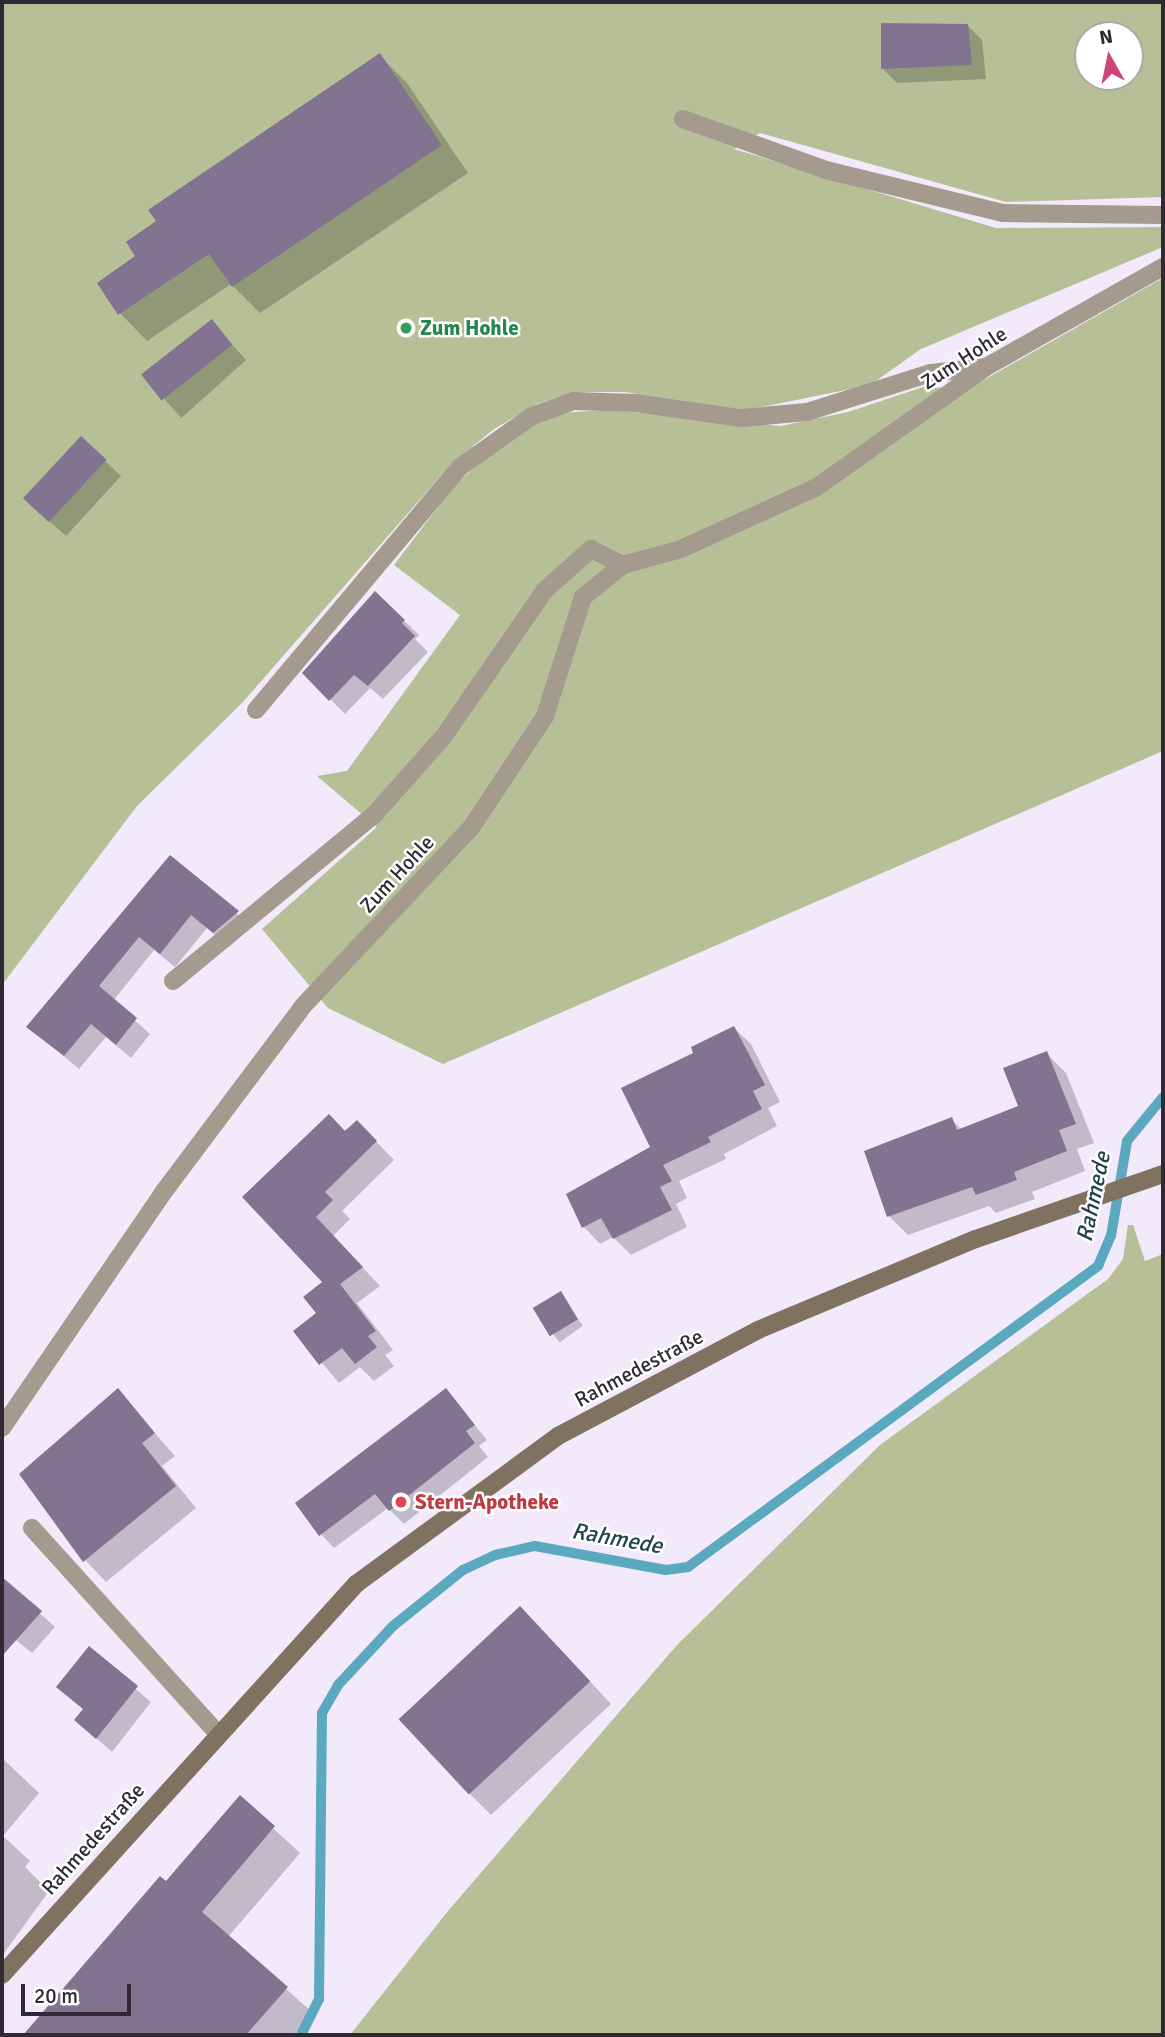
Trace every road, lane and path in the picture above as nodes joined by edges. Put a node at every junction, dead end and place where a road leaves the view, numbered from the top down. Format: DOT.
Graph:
graph roads {
  1 [pos="683,119"];
  2 [pos="1163,215"];
  3 [pos="1163,267"];
  4 [pos="986,367"];
  5 [pos="623,565"];
  6 [pos="256,710"];
  7 [pos="173,981"];
  8 [pos="1163,1174"];
  9 [pos="2,1428"];
  10 [pos="32,1528"];
  11 [pos="218,1734"];
  12 [pos="2,1975"];
  1 -- 2 [label="street"];
  3 -- 4 [label="street, Zum Hohle"];
  4 -- 5 [label="street, Zum Hohle"];
  4 -- 6 [label="street"];
  5 -- 7 [label="street"];
  5 -- 9 [label="street, Zum Hohle"];
  8 -- 11 [label="main road, Rahmedestraße"];
  10 -- 11 [label="street"];
  11 -- 12 [label="main road, Rahmedestraße"];
}
